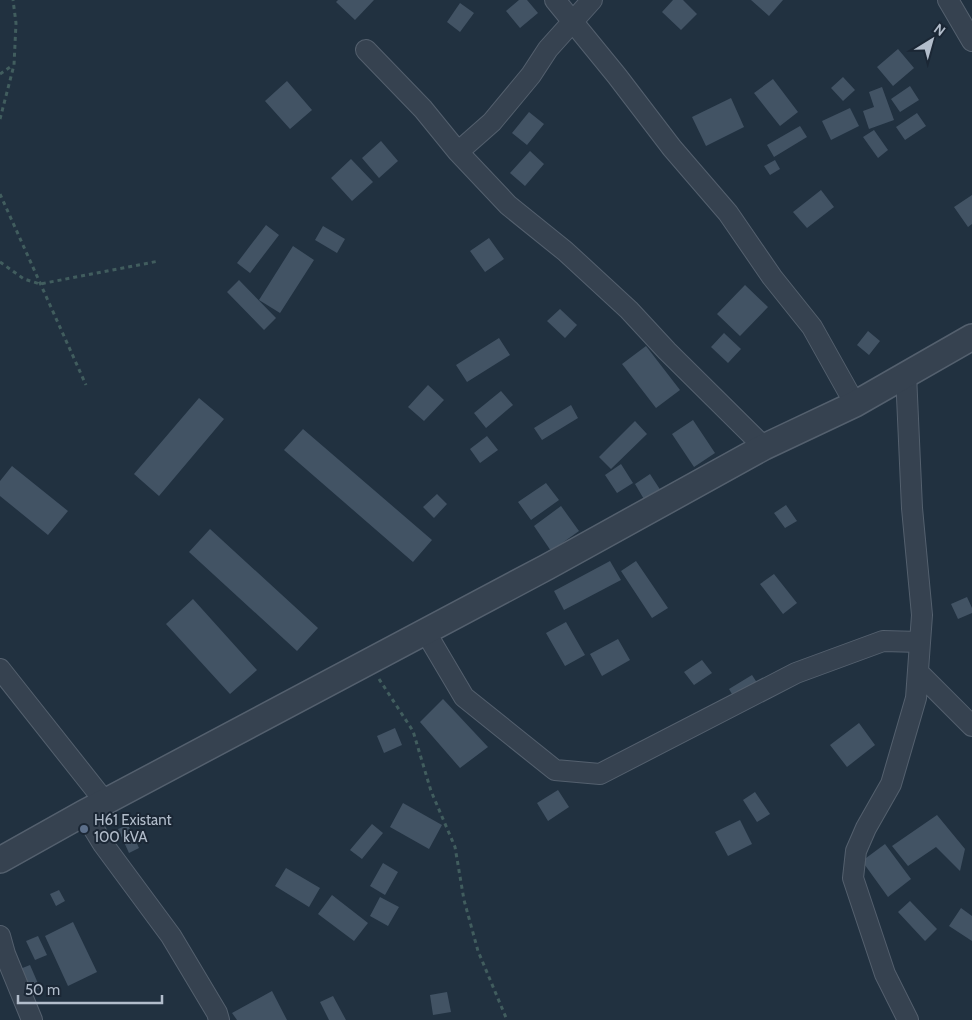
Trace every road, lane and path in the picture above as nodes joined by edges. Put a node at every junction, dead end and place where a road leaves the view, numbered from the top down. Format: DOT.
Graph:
graph roads {
  1 [pos="13,0"];
  2 [pos="555,0"];
  3 [pos="592,0"];
  4 [pos="948,0"];
  5 [pos="572,22"];
  6 [pos="972,40"];
  7 [pos="366,50"];
  8 [pos="14,64"];
  9 [pos="0,74"];
  10 [pos="0,120"];
  11 [pos="458,152"];
  12 [pos="0,194"];
  13 [pos="159,260"];
  14 [pos="0,262"];
  15 [pos="40,284"];
  16 [pos="972,337"];
  17 [pos="906,374"];
  18 [pos="86,385"];
  19 [pos="855,404"];
  20 [pos="764,446"];
  21 [pos="425,632"];
  22 [pos="920,642"];
  23 [pos="368,662"];
  24 [pos="0,669"];
  25 [pos="918,672"];
  26 [pos="972,726"];
  27 [pos="95,808"];
  28 [pos="0,860"];
  29 [pos="0,936"];
  30 [pos="32,1020"];
  31 [pos="220,1020"];
  32 [pos="507,1020"];
  33 [pos="908,1020"];
  1 -- 8 [label="path"];
  2 -- 5 [label="street"];
  3 -- 5 [label="street"];
  4 -- 6 [label="street"];
  5 -- 11 [label="street"];
  5 -- 19 [label="street"];
  7 -- 11 [label="street"];
  8 -- 9 [label="path"];
  8 -- 10 [label="path"];
  11 -- 20 [label="street"];
  12 -- 15 [label="path"];
  13 -- 15 [label="path"];
  14 -- 15 [label="path"];
  15 -- 18 [label="path"];
  16 -- 17 [label="street"];
  17 -- 19 [label="street"];
  17 -- 22 [label="street"];
  19 -- 20 [label="street"];
  20 -- 21 [label="street"];
  21 -- 22 [label="street"];
  21 -- 23 [label="street"];
  22 -- 25 [label="street"];
  23 -- 27 [label="street"];
  23 -- 32 [label="path"];
  24 -- 27 [label="street"];
  25 -- 26 [label="street"];
  25 -- 33 [label="street"];
  27 -- 28 [label="street"];
  27 -- 31 [label="street"];
  29 -- 30 [label="street"];
}
